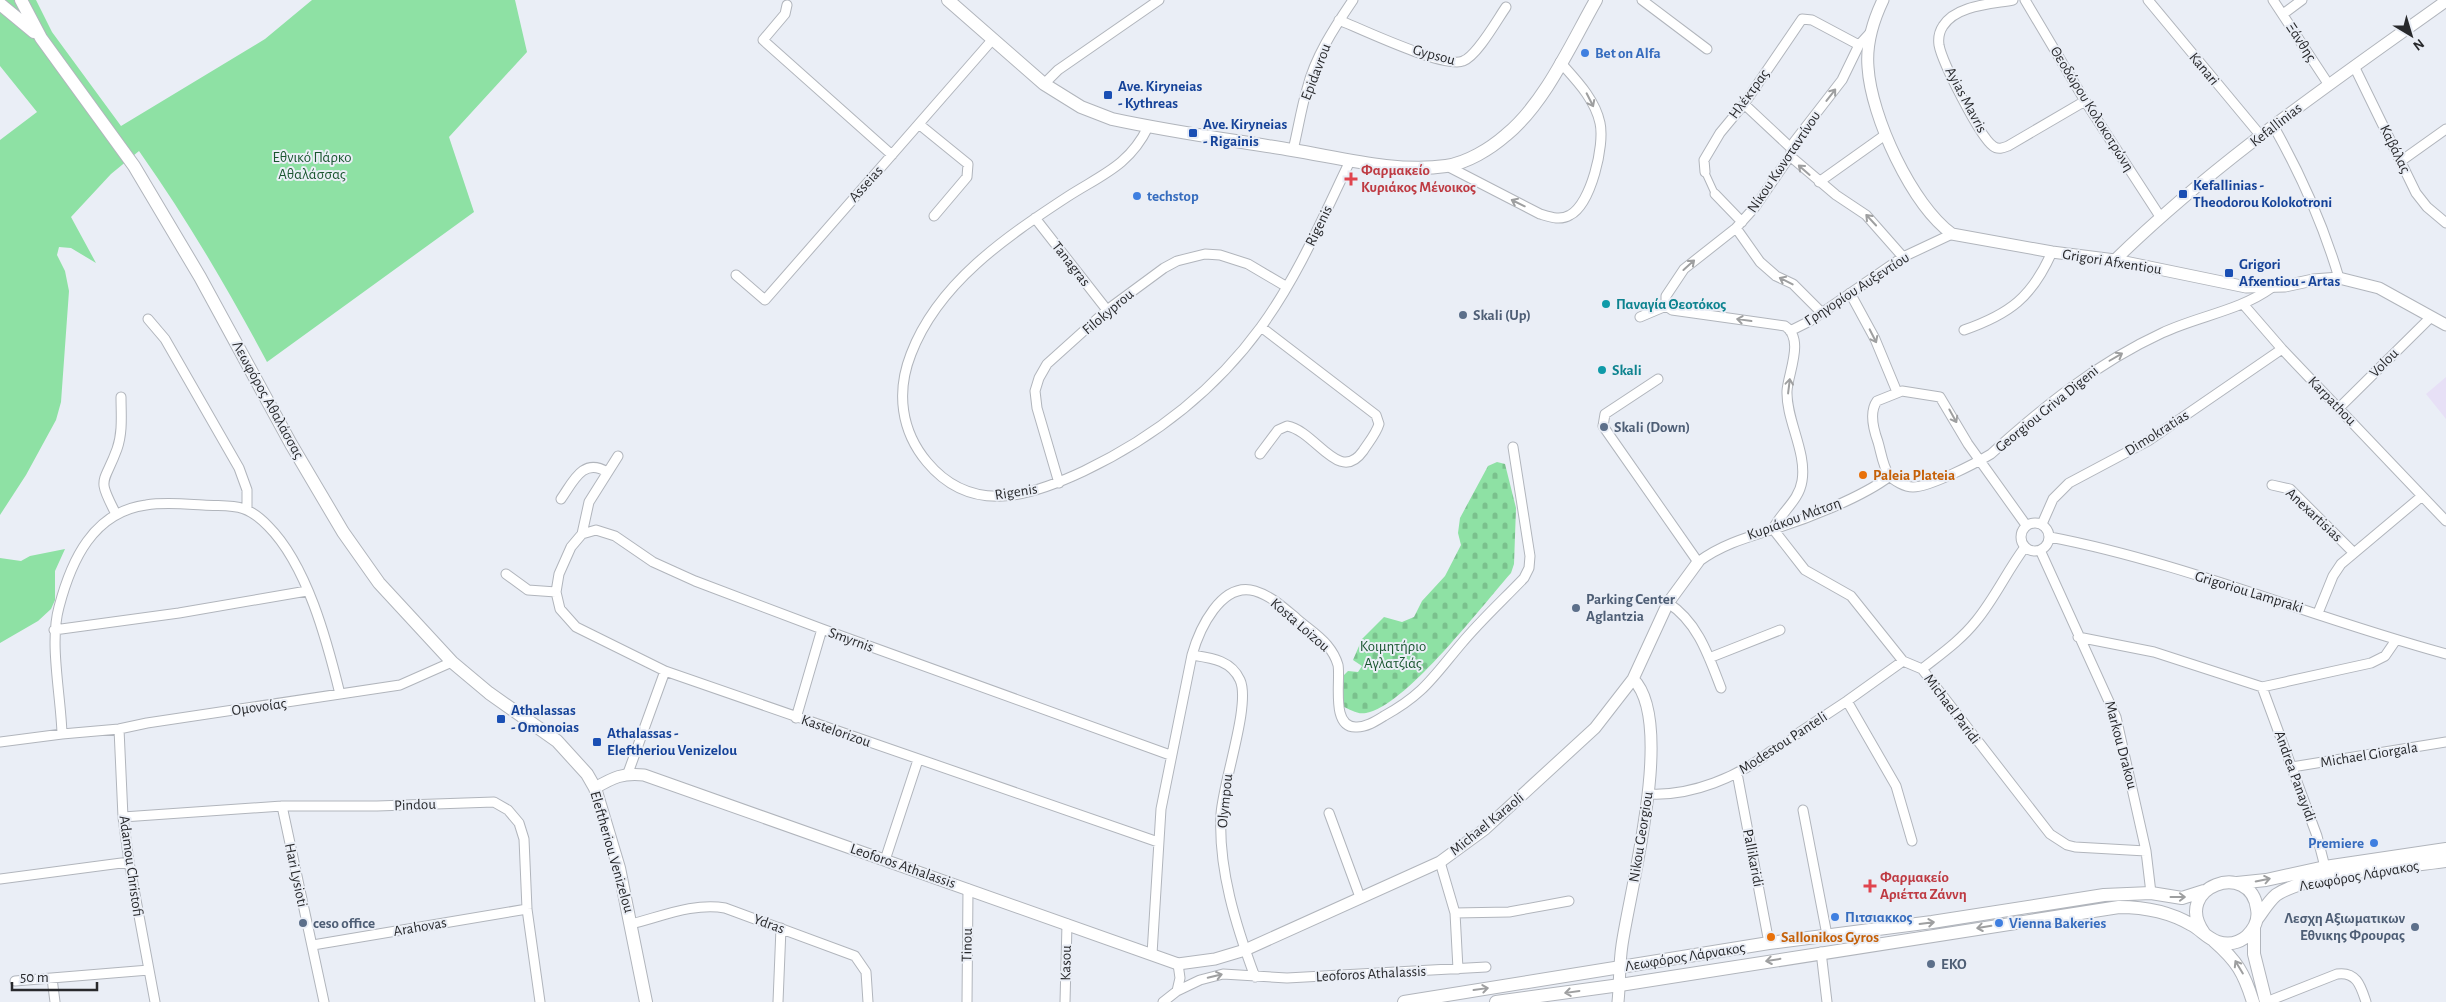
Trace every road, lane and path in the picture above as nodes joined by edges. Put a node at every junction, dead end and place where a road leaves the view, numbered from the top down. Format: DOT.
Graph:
graph roads {
  1 [pos="20,0"];
  2 [pos="948,0"];
  3 [pos="1159,0"];
  4 [pos="1353,0"];
  5 [pos="1596,0"];
  6 [pos="1642,0"];
  7 [pos="1883,0"];
  8 [pos="2014,0"];
  9 [pos="2025,0"];
  10 [pos="2148,0"];
  11 [pos="2273,0"];
  12 [pos="2302,0"];
  13 [pos="2446,1"];
  14 [pos="0,4"];
  15 [pos="786,5"];
  16 [pos="1506,7"];
  17 [pos="2283,14"];
  18 [pos="1339,20"];
  19 [pos="1870,33"];
  20 [pos="41,38"];
  21 [pos="993,39"];
  22 [pos="1859,45"];
  23 [pos="1706,49"];
  24 [pos="1560,62"];
  25 [pos="2354,66"];
  26 [pos="1044,84"];
  27 [pos="2329,85"];
  28 [pos="2085,101"];
  29 [pos="1744,104"];
  30 [pos="920,125"];
  31 [pos="1148,127"];
  32 [pos="2274,127"];
  33 [pos="2446,128"];
  34 [pos="1885,135"];
  35 [pos="2261,136"];
  36 [pos="1292,150"];
  37 [pos="1790,152"];
  38 [pos="892,155"];
  39 [pos="1350,160"];
  40 [pos="2401,161"];
  41 [pos="1447,166"];
  42 [pos="1705,172"];
  43 [pos="1819,182"];
  44 [pos="1715,194"];
  45 [pos="934,216"];
  46 [pos="1035,218"];
  47 [pos="2161,218"];
  48 [pos="2446,223"];
  49 [pos="1739,225"];
  50 [pos="1952,234"];
  51 [pos="2052,252"];
  52 [pos="1903,257"];
  53 [pos="2115,260"];
  54 [pos="736,275"];
  55 [pos="2338,278"];
  56 [pos="1287,287"];
  57 [pos="2271,288"];
  58 [pos="1850,293"];
  59 [pos="2242,304"];
  60 [pos="1666,306"];
  61 [pos="1107,310"];
  62 [pos="1822,313"];
  63 [pos="1640,317"];
  64 [pos="2430,318"];
  65 [pos="148,319"];
  66 [pos="2446,324"];
  67 [pos="1261,327"];
  68 [pos="1964,330"];
  69 [pos="1790,331"];
  70 [pos="2282,349"];
  71 [pos="1658,379"];
  72 [pos="1897,392"];
  73 [pos="121,398"];
  74 [pos="2339,408"];
  75 [pos="1513,448"];
  76 [pos="1260,454"];
  77 [pos="618,456"];
  78 [pos="1980,461"];
  79 [pos="606,472"];
  80 [pos="1890,476"];
  81 [pos="1059,483"];
  82 [pos="2272,485"];
  83 [pos="2422,496"];
  84 [pos="561,499"];
  85 [pos="247,508"];
  86 [pos="116,514"];
  87 [pos="2446,521"];
  88 [pos="2042,524"];
  89 [pos="2026,526"];
  90 [pos="1773,529"];
  91 [pos="582,534"];
  92 [pos="2050,537"];
  93 [pos="2025,547"];
  94 [pos="2040,550"];
  95 [pos="2352,552"];
  96 [pos="1698,562"];
  97 [pos="506,574"];
  98 [pos="307,592"];
  99 [pos="556,592"];
  100 [pos="1668,603"];
  101 [pos="2318,613"];
  102 [pos="822,629"];
  103 [pos="54,630"];
  104 [pos="1780,630"];
  105 [pos="2078,637"];
  106 [pos="2396,640"];
  107 [pos="2446,654"];
  108 [pos="1192,655"];
  109 [pos="1709,658"];
  110 [pos="1903,661"];
  111 [pos="452,662"];
  112 [pos="1922,669"];
  113 [pos="666,671"];
  114 [pos="1633,680"];
  115 [pos="2262,687"];
  116 [pos="1721,688"];
  117 [pos="340,694"];
  118 [pos="1847,701"];
  119 [pos="796,718"];
  120 [pos="536,725"];
  121 [pos="119,729"];
  122 [pos="62,734"];
  123 [pos="1797,734"];
  124 [pos="0,742"];
  125 [pos="2446,742"];
  126 [pos="1771,751"];
  127 [pos="1170,755"];
  128 [pos="918,760"];
  129 [pos="2292,767"];
  130 [pos="628,773"];
  131 [pos="1737,773"];
  132 [pos="595,788"];
  133 [pos="1650,794"];
  134 [pos="282,806"];
  135 [pos="1802,810"];
  136 [pos="1329,813"];
  137 [pos="123,817"];
  138 [pos="1912,841"];
  139 [pos="1158,842"];
  140 [pos="2446,849"];
  141 [pos="2146,851"];
  142 [pos="885,860"];
  143 [pos="2446,861"];
  144 [pos="129,862"];
  145 [pos="1440,862"];
  146 [pos="2325,867"];
  147 [pos="0,879"];
  148 [pos="2236,883"];
  149 [pos="968,889"];
  150 [pos="2204,892"];
  151 [pos="2151,893"];
  152 [pos="1360,897"];
  153 [pos="1569,902"];
  154 [pos="527,909"];
  155 [pos="1455,913"];
  156 [pos="631,924"];
  157 [pos="1067,924"];
  158 [pos="2255,924"];
  159 [pos="781,928"];
  160 [pos="1827,935"];
  161 [pos="2208,936"];
  162 [pos="1769,943"];
  163 [pos="312,945"];
  164 [pos="1245,950"];
  165 [pos="1821,952"];
  166 [pos="1152,954"];
  167 [pos="1178,964"];
  168 [pos="1486,967"];
  169 [pos="1619,968"];
  170 [pos="1458,969"];
  171 [pos="149,970"];
  172 [pos="1255,977"];
  173 [pos="52,978"];
  174 [pos="15,981"];
  175 [pos="1620,985"];
  176 [pos="1177,991"];
  177 [pos="56,1002"];
  178 [pos="155,1002"];
  179 [pos="324,1002"];
  180 [pos="540,1002"];
  181 [pos="646,1002"];
  182 [pos="778,1002"];
  183 [pos="868,1002"];
  184 [pos="967,1002"];
  185 [pos="1066,1002"];
  186 [pos="1163,1002"];
  187 [pos="1404,1002"];
  188 [pos="1496,1002"];
  189 [pos="1618,1002"];
  190 [pos="1827,1002"];
  191 [pos="2253,1002"];
  192 [pos="2266,1002"];
  193 [pos="2366,1002"];
  1 -- 20 [label="main road, Λεωφόρος Αθαλάσσας"];
  2 -- 21 [label="main road"];
  3 -- 26 [label="street"];
  4 -- 18 [label="street, Epidavrou"];
  5 -- 24 [label="main road"];
  6 -- 23 [label="street"];
  7 -- 19 [label="street, Νίκου Κωνσταντίνου"];
  8 -- 28 [label="street, Ayias Mavris"];
  9 -- 28 [label="street, Θεοδώρου Κολοκοτρώνη"];
  10 -- 35 [label="street, Kanari"];
  11 -- 17 [label="street, Ξάνθης"];
  12 -- 17 [label="street"];
  13 -- 25 [label="street, Kefallinias"];
  14 -- 20 [label="main road, Λεωφόρος Αθαλάσσας"];
  15 -- 38 [label="street"];
  16 -- 18 [label="street, Gypsou"];
  17 -- 27 [label="street, Ξάνθης"];
  18 -- 36 [label="street, Epidavrou"];
  19 -- 22 [label="street, Νίκου Κωνσταντίνου"];
  19 -- 34 [label="street"];
  20 -- 111 [label="main road, Λεωφόρος Αθαλάσσας"];
  21 -- 26 [label="main road"];
  21 -- 30 [label="street, Asseias"];
  22 -- 29 [label="street, Ηλέκτρας"];
  37 -- 22 [label="street, Νίκου Κωνσταντίνου, one-way"];
  24 -- 41 [label="main road"];
  24 -- 41 [label="street, one-way"];
  25 -- 27 [label="street, Kefallinias"];
  25 -- 40 [label="street, Καβάλας"];
  26 -- 31 [label="main road"];
  27 -- 32 [label="street, Kefallinias"];
  28 -- 47 [label="street, Θεοδώρου Κολοκοτρώνη"];
  29 -- 37 [label="street"];
  29 -- 42 [label="street, Ηλέκτρας"];
  30 -- 38 [label="street, Asseias"];
  30 -- 45 [label="street"];
  31 -- 36 [label="main road"];
  31 -- 46 [label="street, Rigenis"];
  32 -- 35 [label="street, Kefallinias"];
  32 -- 55 [label="street"];
  33 -- 40 [label="street"];
  34 -- 43 [label="street"];
  34 -- 50 [label="street"];
  35 -- 47 [label="street, Kefallinias"];
  36 -- 39 [label="main road"];
  43 -- 37 [label="street, one-way"];
  37 -- 49 [label="street, Νίκου Κωνσταντίνου"];
  38 -- 54 [label="street, Asseias"];
  39 -- 41 [label="main road"];
  39 -- 56 [label="street, Rigenis"];
  40 -- 48 [label="street, Καβάλας"];
  42 -- 44 [label="street, Ηλέκτρας"];
  52 -- 43 [label="street, one-way"];
  44 -- 49 [label="street, Ηλέκτρας"];
  46 -- 61 [label="street, Tanagras"];
  46 -- 81 [label="street, Rigenis"];
  47 -- 53 [label="street, Kefallinias"];
  60 -- 49 [label="street, Νίκου Κωνσταντίνου, one-way"];
  62 -- 49 [label="street, Ηλέκτρας, one-way"];
  50 -- 51 [label="street, Grigori Afxentiou"];
  50 -- 52 [label="street, Γρηγορίου Αυξεντίου"];
  51 -- 53 [label="street, Grigori Afxentiou"];
  51 -- 68 [label="street"];
  52 -- 58 [label="street, Γρηγορίου Αυξεντίου"];
  53 -- 57 [label="street, Grigori Afxentiou"];
  55 -- 57 [label="street, Georgiou Griva Digeni"];
  55 -- 64 [label="street, Georgiou Griva Digeni"];
  56 -- 61 [label="street, Filokyprou"];
  56 -- 67 [label="street, Rigenis"];
  57 -- 59 [label="street, Georgiou Griva Digeni"];
  58 -- 62 [label="street, Γρηγορίου Αυξεντίου"];
  58 -- 72 [label="street, one-way"];
  59 -- 70 [label="street, Karpathou"];
  78 -- 59 [label="street, Georgiou Griva Digeni, one-way"];
  60 -- 63 [label="street"];
  69 -- 60 [label="street, one-way"];
  61 -- 81 [label="street, Filokyprou"];
  62 -- 69 [label="street, Γρηγορίου Αυξεντίου"];
  64 -- 66 [label="street, Georgiou Griva Digeni"];
  64 -- 74 [label="street, Volou"];
  65 -- 85 [label="street"];
  67 -- 76 [label="street"];
  67 -- 81 [label="street, Rigenis"];
  90 -- 69 [label="street, Γρηγορίου Αυξεντίου, one-way"];
  70 -- 74 [label="street, Karpathou"];
  70 -- 88 [label="street, Dimokratias"];
  71 -- 96 [label="street"];
  72 -- 78 [label="street, one-way"];
  72 -- 80 [label="street"];
  73 -- 86 [label="street"];
  74 -- 83 [label="street, Karpathou"];
  75 -- 108 [label="street, Kosta Loizou"];
  77 -- 79 [label="street"];
  78 -- 80 [label="street"];
  78 -- 89 [label="street"];
  79 -- 84 [label="street"];
  79 -- 91 [label="street"];
  80 -- 90 [label="street, Κυριάκου Μάτση"];
  82 -- 95 [label="street, Anexartisias"];
  83 -- 87 [label="street, Karpathou"];
  83 -- 95 [label="street"];
  85 -- 86 [label="street"];
  85 -- 98 [label="street"];
  86 -- 103 [label="street"];
  88 -- 89 [label="street"];
  88 -- 92 [label="street"];
  89 -- 93 [label="street"];
  90 -- 96 [label="street, Κυριάκου Μάτση"];
  90 -- 110 [label="street, Michael Paridi"];
  91 -- 99 [label="street"];
  91 -- 102 [label="street, Smyrnis"];
  92 -- 94 [label="street"];
  92 -- 101 [label="street, Grigoriou Lampraki"];
  93 -- 94 [label="street"];
  93 -- 112 [label="street"];
  94 -- 105 [label="street, Markou Drakou"];
  95 -- 101 [label="street"];
  96 -- 100 [label="street, Michael Karaoli"];
  97 -- 99 [label="street"];
  98 -- 103 [label="street"];
  98 -- 117 [label="street"];
  99 -- 113 [label="street, Kastelorizou"];
  100 -- 109 [label="street"];
  100 -- 114 [label="street, Michael Karaoli"];
  101 -- 106 [label="street, Grigoriou Lampraki"];
  102 -- 119 [label="street"];
  102 -- 127 [label="street, Smyrnis"];
  103 -- 122 [label="street"];
  104 -- 109 [label="street"];
  105 -- 115 [label="street"];
  105 -- 141 [label="street, Markou Drakou"];
  106 -- 107 [label="street, Grigoriou Lampraki"];
  106 -- 115 [label="street"];
  108 -- 127 [label="street, Kosta Loizou"];
  108 -- 164 [label="street, Olympou"];
  109 -- 116 [label="street"];
  110 -- 112 [label="street, Michael Paridi"];
  110 -- 118 [label="street, Modestou Panteli"];
  111 -- 117 [label="street, Ομονοίας"];
  111 -- 120 [label="main road, Λεωφόρος Αθαλάσσας"];
  112 -- 141 [label="street, Michael Paridi"];
  113 -- 119 [label="street, Kastelorizou"];
  113 -- 130 [label="street"];
  114 -- 133 [label="street, Nikou Georgiou"];
  114 -- 145 [label="street, Michael Karaoli"];
  115 -- 129 [label="street, Andrea Panayidi"];
  117 -- 121 [label="street, Ομονοίας"];
  118 -- 123 [label="street, Modestou Panteli"];
  118 -- 138 [label="street"];
  119 -- 128 [label="street, Kastelorizou"];
  120 -- 132 [label="main road, Eleftheriou Venizelou"];
  121 -- 122 [label="street, Ομονοίας"];
  121 -- 137 [label="street, Adamou Christofi"];
  122 -- 124 [label="street, Ομονοίας"];
  123 -- 126 [label="street, Modestou Panteli"];
  125 -- 129 [label="street, Michael Giorgala"];
  126 -- 131 [label="street, Modestou Panteli"];
  127 -- 139 [label="street, Kosta Loizou"];
  128 -- 139 [label="street, Kastelorizou"];
  128 -- 142 [label="street"];
  129 -- 146 [label="street, Andrea Panayidi"];
  130 -- 132 [label="street"];
  130 -- 142 [label="street, Leoforos Athalassis"];
  131 -- 133 [label="street, Modestou Panteli"];
  131 -- 162 [label="street, Pallikaridi"];
  132 -- 156 [label="main road, Eleftheriou Venizelou"];
  133 -- 169 [label="street, Nikou Georgiou"];
  134 -- 137 [label="street, Pindou"];
  134 -- 154 [label="street, Pindou"];
  134 -- 163 [label="street, Hari Lysioti"];
  135 -- 160 [label="street"];
  136 -- 152 [label="street"];
  137 -- 144 [label="street, Adamou Christofi"];
  139 -- 166 [label="street, Kosta Loizou"];
  140 -- 146 [label="main road, Λεωφόρος Λάρνακος"];
  141 -- 151 [label="street, Markou Drakou"];
  142 -- 149 [label="street, Leoforos Athalassis"];
  143 -- 158 [label="main road, Λεωφόρος Λάρνακος"];
  144 -- 147 [label="street"];
  144 -- 171 [label="street, Adamou Christofi"];
  145 -- 152 [label="street, Michael Karaoli"];
  145 -- 155 [label="street"];
  148 -- 146 [label="main road, Λεωφόρος Λάρνακος, one-way"];
  148 -- 150 [label="main road, Λεωφόρος Λάρνακος"];
  148 -- 158 [label="main road"];
  149 -- 157 [label="street, Leoforos Athalassis"];
  149 -- 184 [label="street, Tinou"];
  151 -- 150 [label="main road, Λεωφόρος Λάρνακος, one-way"];
  150 -- 161 [label="main road"];
  160 -- 151 [label="main road, Λεωφόρος Λάρνακος, one-way"];
  152 -- 164 [label="street, Michael Karaoli"];
  153 -- 155 [label="street"];
  154 -- 163 [label="street, Arahovas"];
  154 -- 180 [label="street, Pindou"];
  155 -- 170 [label="street"];
  156 -- 159 [label="street, Ydras"];
  156 -- 181 [label="main road, Eleftheriou Venizelou"];
  157 -- 166 [label="street, Leoforos Athalassis"];
  157 -- 185 [label="street, Kasou"];
  158 -- 161 [label="main road, Λεωφόρος Λάρνακος"];
  158 -- 192 [label="main road"];
  159 -- 182 [label="street"];
  159 -- 183 [label="street, Ydras"];
  160 -- 162 [label="main road, Λεωφόρος Λάρνακος"];
  161 -- 165 [label="main road, Λεωφόρος Λάρνακος, one-way"];
  191 -- 161 [label="main road, one-way"];
  162 -- 169 [label="main road, Λεωφόρος Λάρνακος"];
  163 -- 179 [label="street, Hari Lysioti"];
  164 -- 167 [label="street, Michael Karaoli"];
  164 -- 172 [label="street, Olympou"];
  165 -- 175 [label="main road, Λεωφόρος Λάρνακος, one-way"];
  165 -- 190 [label="street"];
  166 -- 167 [label="street, Leoforos Athalassis"];
  167 -- 176 [label="street"];
  168 -- 170 [label="street, Leoforos Athalassis"];
  169 -- 175 [label="street, Nikou Georgiou"];
  187 -- 169 [label="main road, Λεωφόρος Λάρνακος, one-way"];
  170 -- 172 [label="street, Leoforos Athalassis"];
  171 -- 173 [label="street"];
  171 -- 178 [label="street, Adamou Christofi"];
  176 -- 172 [label="street, one-way"];
  173 -- 174 [label="street"];
  173 -- 177 [label="street"];
  175 -- 188 [label="main road, Λεωφόρος Λάρνακος, one-way"];
  175 -- 189 [label="street, Nikou Georgiou"];
  176 -- 186 [label="street"];
  192 -- 193 [label="street"];
}
